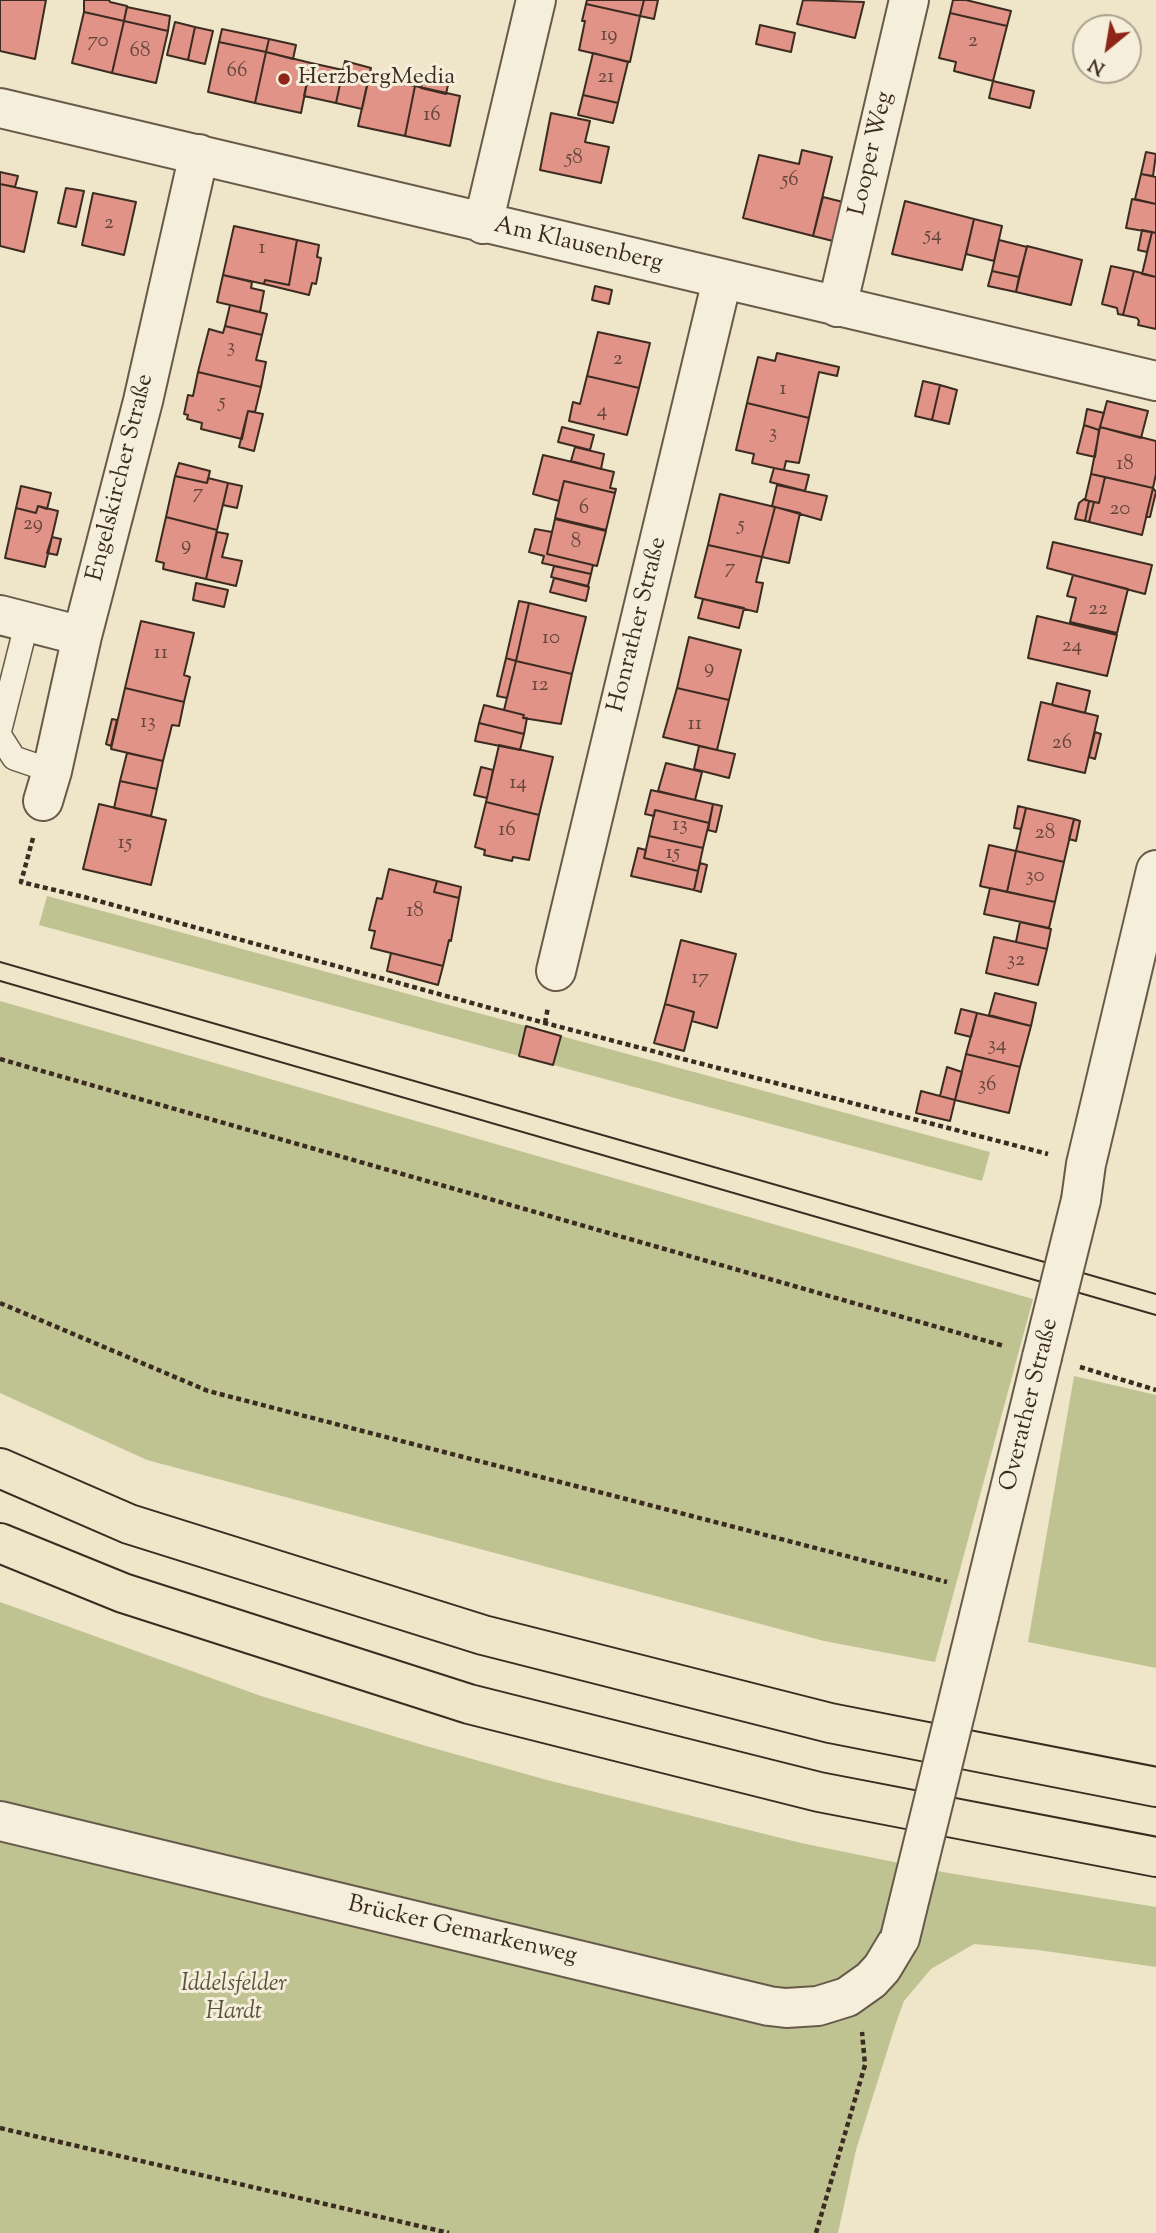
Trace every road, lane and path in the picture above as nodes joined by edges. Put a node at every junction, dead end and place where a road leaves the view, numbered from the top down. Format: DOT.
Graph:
graph roads {
  1 [pos="536,0"];
  2 [pos="909,0"];
  3 [pos="0,108"];
  4 [pos="199,154"];
  5 [pos="483,223"];
  6 [pos="722,280"];
  7 [pos="837,307"];
  8 [pos="1156,381"];
  9 [pos="14,619"];
  10 [pos="82,636"];
  11 [pos="0,729"];
  12 [pos="0,736"];
  13 [pos="47,786"];
  14 [pos="1156,870"];
  15 [pos="1144,967"];
  16 [pos="556,971"];
  17 [pos="0,1059"];
  18 [pos="1083,1182"];
  19 [pos="0,1303"];
  20 [pos="1058,1361"];
  21 [pos="1156,1390"];
  22 [pos="0,1468"];
  23 [pos="0,1543"];
  24 [pos="982,1603"];
  25 [pos="1156,1787"];
  26 [pos="0,1822"];
  27 [pos="1156,1857"];
  28 [pos="900,1938"];
  29 [pos="859,1989"];
  30 [pos="0,2128"];
  31 [pos="449,2233"];
  32 [pos="816,2233"];
  1 -- 5 [label="street"];
  2 -- 7 [label="street, Looper Weg"];
  3 -- 4 [label="street, Am Klausenberg"];
  4 -- 5 [label="street, Am Klausenberg"];
  4 -- 10 [label="street, Engelskircher Straße"];
  5 -- 6 [label="street, Am Klausenberg"];
  6 -- 7 [label="street, Am Klausenberg"];
  6 -- 16 [label="street, Honrather Straße"];
  7 -- 8 [label="street, Am Klausenberg"];
  9 -- 10 [label="street"];
  9 -- 11 [label="lane"];
  10 -- 13 [label="street, Engelskircher Straße"];
  12 -- 13 [label="lane"];
  13 -- 18 [label="path"];
  14 -- 15 [label="street, Overather Straße"];
  15 -- 18 [label="street, Overather Straße"];
  17 -- 20 [label="path"];
  18 -- 20 [label="street, Overather Straße, bridge"];
  19 -- 24 [label="path"];
  20 -- 21 [label="path"];
  20 -- 24 [label="street, Overather Straße"];
  22 -- 25 [label="highway"];
  23 -- 27 [label="highway"];
  24 -- 28 [label="street, Overather Straße, bridge"];
  26 -- 29 [label="street, Brücker Gemarkenweg"];
  28 -- 29 [label="street, Brücker Gemarkenweg"];
  29 -- 32 [label="path"];
  30 -- 31 [label="path"];
}
